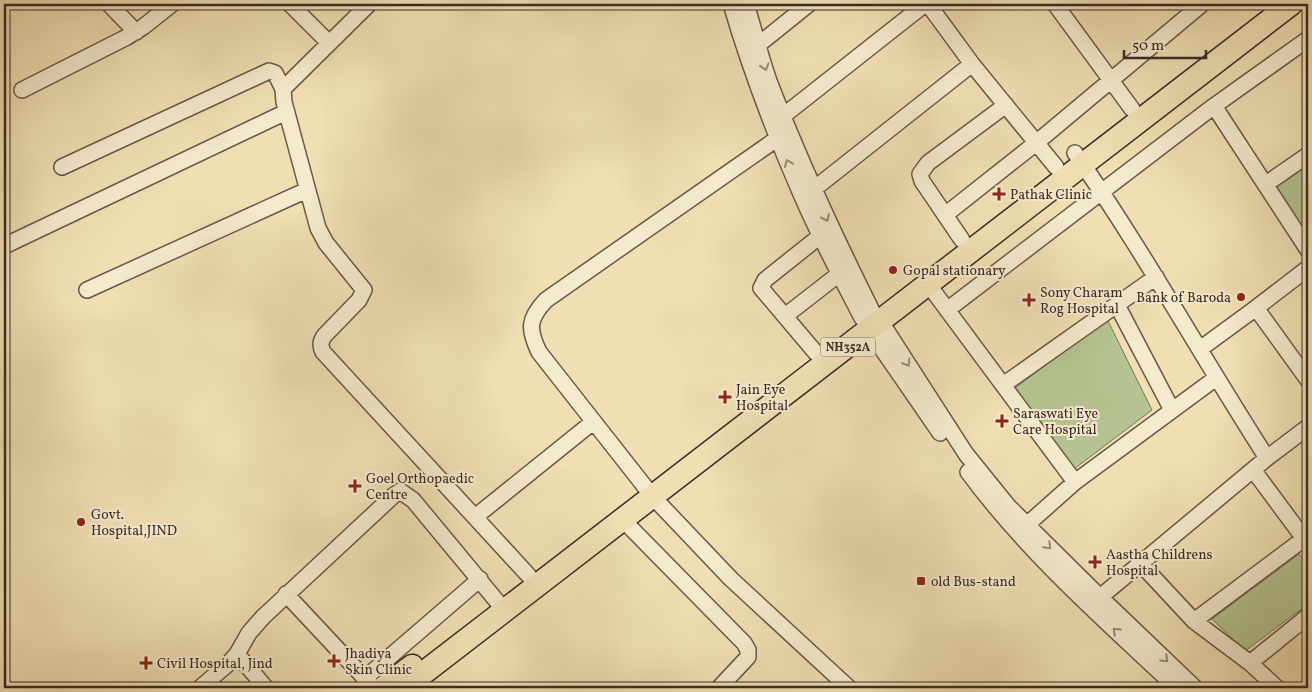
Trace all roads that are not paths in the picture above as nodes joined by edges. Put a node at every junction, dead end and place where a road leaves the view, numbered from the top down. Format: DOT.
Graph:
graph roads {
  1 [pos="109,4"];
  2 [pos="290,4"];
  3 [pos="369,4"];
  4 [pos="730,4"];
  5 [pos="746,4"];
  6 [pos="809,4"];
  7 [pos="927,4"];
  8 [pos="1055,4"];
  9 [pos="1266,4"];
  10 [pos="1291,4"];
  11 [pos="166,6"];
  12 [pos="1192,7"];
  13 [pos="136,32"];
  14 [pos="1308,39"];
  15 [pos="329,43"];
  16 [pos="758,45"];
  17 [pos="972,64"];
  18 [pos="1111,80"];
  19 [pos="284,89"];
  20 [pos="22,90"];
  21 [pos="1006,105"];
  22 [pos="1214,106"];
  23 [pos="1132,110"];
  24 [pos="286,112"];
  25 [pos="783,116"];
  26 [pos="778,138"];
  27 [pos="1036,143"];
  28 [pos="1308,155"];
  29 [pos="1079,159"];
  30 [pos="62,167"];
  31 [pos="1056,167"];
  32 [pos="1266,184"];
  33 [pos="307,190"];
  34 [pos="807,192"];
  35 [pos="1103,192"];
  36 [pos="945,215"];
  37 [pos="820,236"];
  38 [pos="962,240"];
  39 [pos="4,246"];
  40 [pos="1308,250"];
  41 [pos="1307,272"];
  42 [pos="839,274"];
  43 [pos="1156,277"];
  44 [pos="928,284"];
  45 [pos="87,290"];
  46 [pos="1117,305"];
  47 [pos="1256,308"];
  48 [pos="948,310"];
  49 [pos="785,316"];
  50 [pos="871,320"];
  51 [pos="1200,348"];
  52 [pos="816,353"];
  53 [pos="1216,378"];
  54 [pos="1308,380"];
  55 [pos="1003,385"];
  56 [pos="1172,410"];
  57 [pos="593,422"];
  58 [pos="1308,427"];
  59 [pos="1267,458"];
  60 [pos="1254,471"];
  61 [pos="1075,482"];
  62 [pos="648,492"];
  63 [pos="475,517"];
  64 [pos="623,520"];
  65 [pos="1022,529"];
  66 [pos="1306,541"];
  67 [pos="1140,563"];
  68 [pos="529,576"];
  69 [pos="480,579"];
  70 [pos="286,594"];
  71 [pos="1095,602"];
  72 [pos="502,605"];
  73 [pos="1308,616"];
  74 [pos="1194,621"];
  75 [pos="236,654"];
  76 [pos="1250,663"];
  77 [pos="374,685"];
  78 [pos="200,688"];
  79 [pos="266,688"];
  80 [pos="404,688"];
  81 [pos="719,688"];
  82 [pos="849,688"];
  83 [pos="1177,688"];
  84 [pos="1195,688"];
  85 [pos="1277,688"];
  1 -- 13 [label="street"];
  2 -- 15 [label="street"];
  3 -- 15 [label="street"];
  4 -- 26 [label="street"];
  5 -- 16 [label="street"];
  6 -- 16 [label="street"];
  7 -- 17 [label="street"];
  7 -- 25 [label="street"];
  8 -- 18 [label="street"];
  9 -- 23 [label="highway, NH352A"];
  10 -- 29 [label="highway, NH352A"];
  11 -- 13 [label="street"];
  12 -- 18 [label="street"];
  13 -- 20 [label="street"];
  14 -- 22 [label="street"];
  15 -- 19 [label="street"];
  16 -- 25 [label="street, one-way"];
  17 -- 21 [label="street"];
  17 -- 34 [label="street"];
  18 -- 23 [label="street"];
  18 -- 27 [label="street"];
  19 -- 24 [label="street"];
  19 -- 30 [label="street"];
  21 -- 27 [label="street"];
  21 -- 36 [label="street"];
  22 -- 32 [label="street"];
  22 -- 35 [label="street"];
  23 -- 29 [label="highway, NH352A"];
  24 -- 33 [label="street"];
  24 -- 39 [label="street"];
  25 -- 34 [label="street"];
  34 -- 26 [label="street, one-way"];
  26 -- 57 [label="street"];
  27 -- 31 [label="street"];
  27 -- 36 [label="street"];
  28 -- 32 [label="street"];
  29 -- 31 [label="highway, NH352A"];
  29 -- 35 [label="street"];
  29 -- 44 [label="highway, NH352A"];
  31 -- 38 [label="highway, NH352A"];
  32 -- 40 [label="street"];
  33 -- 45 [label="street"];
  33 -- 63 [label="street"];
  34 -- 37 [label="street"];
  34 -- 50 [label="street, one-way"];
  35 -- 43 [label="street"];
  35 -- 48 [label="street"];
  36 -- 38 [label="street"];
  37 -- 42 [label="street"];
  37 -- 49 [label="street"];
  38 -- 50 [label="highway, NH352A"];
  41 -- 47 [label="street"];
  42 -- 49 [label="street"];
  42 -- 50 [label="street"];
  43 -- 46 [label="street"];
  43 -- 51 [label="street"];
  44 -- 48 [label="street"];
  44 -- 50 [label="highway, NH352A"];
  46 -- 55 [label="street"];
  46 -- 56 [label="street"];
  47 -- 51 [label="street"];
  47 -- 54 [label="street"];
  48 -- 55 [label="street"];
  49 -- 52 [label="street"];
  50 -- 52 [label="highway, NH352A"];
  50 -- 62 [label="highway, NH352A"];
  50 -- 65 [label="street"];
  51 -- 53 [label="street"];
  52 -- 62 [label="highway, NH352A"];
  53 -- 56 [label="street"];
  53 -- 59 [label="street"];
  55 -- 61 [label="street"];
  56 -- 61 [label="street"];
  57 -- 62 [label="street"];
  57 -- 63 [label="street"];
  58 -- 59 [label="street"];
  59 -- 60 [label="street"];
  60 -- 66 [label="street"];
  60 -- 67 [label="street"];
  61 -- 65 [label="street"];
  62 -- 64 [label="highway, NH352A"];
  62 -- 68 [label="highway, NH352A"];
  62 -- 82 [label="street"];
  63 -- 68 [label="street"];
  64 -- 72 [label="highway, NH352A"];
  64 -- 81 [label="street"];
  65 -- 71 [label="street"];
  66 -- 74 [label="street"];
  67 -- 71 [label="street"];
  67 -- 74 [label="street"];
  68 -- 72 [label="highway, NH352A"];
  69 -- 70 [label="street"];
  69 -- 72 [label="street"];
  69 -- 77 [label="street"];
  70 -- 75 [label="street"];
  70 -- 77 [label="street"];
  83 -- 71 [label="street, one-way"];
  71 -- 84 [label="street, one-way"];
  72 -- 77 [label="highway, NH352A"];
  72 -- 80 [label="highway, NH352A"];
  73 -- 76 [label="street"];
  74 -- 76 [label="street"];
  75 -- 78 [label="street"];
  75 -- 79 [label="street"];
  76 -- 85 [label="street"];
}
